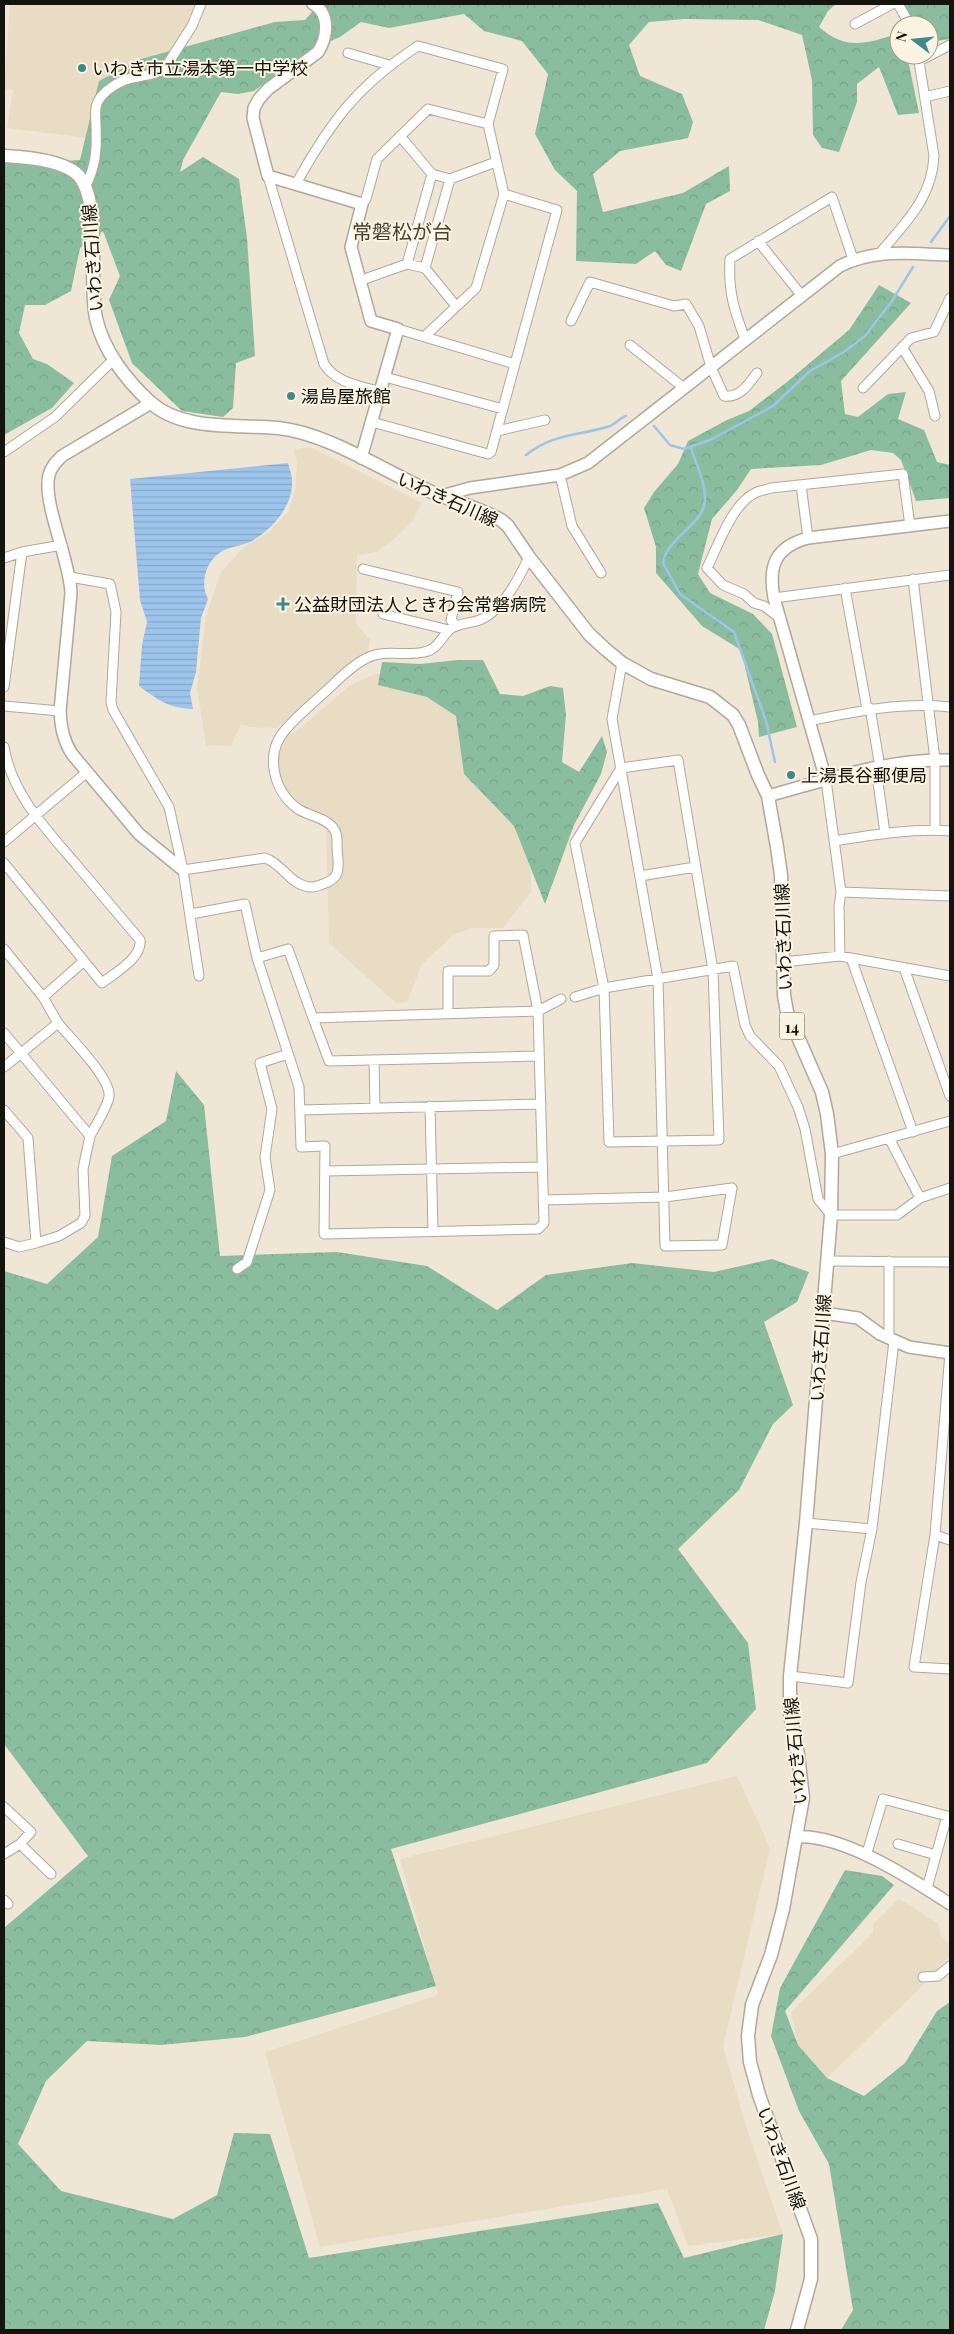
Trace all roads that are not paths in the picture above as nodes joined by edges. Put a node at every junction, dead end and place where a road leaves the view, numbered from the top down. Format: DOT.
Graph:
graph roads {
  1 [pos="201,4"];
  2 [pos="313,4"];
  3 [pos="892,4"];
  4 [pos="898,4"];
  5 [pos="904,15"];
  6 [pos="855,24"];
  7 [pos="348,53"];
  8 [pos="389,65"];
  9 [pos="920,65"];
  10 [pos="950,91"];
  11 [pos="925,97"];
  12 [pos="488,124"];
  13 [pos="400,136"];
  14 [pos="4,156"];
  15 [pos="496,162"];
  16 [pos="432,174"];
  17 [pos="268,176"];
  18 [pos="450,179"];
  19 [pos="296,184"];
  20 [pos="85,187"];
  21 [pos="504,194"];
  22 [pos="362,204"];
  23 [pos="758,241"];
  24 [pos="880,253"];
  25 [pos="950,255"];
  26 [pos="853,260"];
  27 [pos="407,264"];
  28 [pos="425,268"];
  29 [pos="359,281"];
  30 [pos="802,296"];
  31 [pos="950,298"];
  32 [pos="456,306"];
  33 [pos="571,320"];
  34 [pos="398,329"];
  35 [pos="425,336"];
  36 [pos="746,339"];
  37 [pos="630,345"];
  38 [pos="902,347"];
  39 [pos="113,360"];
  40 [pos="515,364"];
  41 [pos="710,367"];
  42 [pos="757,373"];
  43 [pos="385,377"];
  44 [pos="684,388"];
  45 [pos="862,388"];
  46 [pos="381,392"];
  47 [pos="151,403"];
  48 [pos="503,409"];
  49 [pos="935,416"];
  50 [pos="545,420"];
  51 [pos="372,422"];
  52 [pos="497,431"];
  53 [pos="4,452"];
  54 [pos="361,458"];
  55 [pos="560,475"];
  56 [pos="802,485"];
  57 [pos="441,496"];
  58 [pos="950,521"];
  59 [pos="910,526"];
  60 [pos="808,538"];
  61 [pos="62,545"];
  62 [pos="22,552"];
  63 [pos="529,557"];
  64 [pos="4,558"];
  65 [pos="363,569"];
  66 [pos="601,573"];
  67 [pos="950,575"];
  68 [pos="70,577"];
  69 [pos="914,579"];
  70 [pos="845,588"];
  71 [pos="774,598"];
  72 [pos="383,614"];
  73 [pos="780,618"];
  74 [pos="452,628"];
  75 [pos="622,663"];
  76 [pos="4,687"];
  77 [pos="929,704"];
  78 [pos="4,706"];
  79 [pos="950,707"];
  80 [pos="868,708"];
  81 [pos="60,711"];
  82 [pos="810,721"];
  83 [pos="4,747"];
  84 [pos="935,760"];
  85 [pos="950,760"];
  86 [pos="621,768"];
  87 [pos="878,768"];
  88 [pos="87,772"];
  89 [pos="826,780"];
  90 [pos="768,796"];
  91 [pos="35,816"];
  92 [pos="935,830"];
  93 [pos="950,831"];
  94 [pos="885,833"];
  95 [pos="834,841"];
  96 [pos="4,842"];
  97 [pos="4,862"];
  98 [pos="695,867"];
  99 [pos="183,870"];
  100 [pos="640,876"];
  101 [pos="841,892"];
  102 [pos="950,896"];
  103 [pos="191,914"];
  104 [pos="4,949"];
  105 [pos="840,956"];
  106 [pos="257,958"];
  107 [pos="851,958"];
  108 [pos="84,961"];
  109 [pos="783,962"];
  110 [pos="904,968"];
  111 [pos="713,970"];
  112 [pos="199,976"];
  113 [pos="950,976"];
  114 [pos="658,979"];
  115 [pos="604,988"];
  116 [pos="43,996"];
  117 [pos="575,997"];
  118 [pos="561,999"];
  119 [pos="538,1011"];
  120 [pos="448,1013"];
  121 [pos="313,1018"];
  122 [pos="58,1023"];
  123 [pos="4,1033"];
  124 [pos="21,1054"];
  125 [pos="288,1054"];
  126 [pos="539,1056"];
  127 [pos="374,1060"];
  128 [pos="4,1067"];
  129 [pos="950,1096"];
  130 [pos="541,1104"];
  131 [pos="430,1106"];
  132 [pos="375,1108"];
  133 [pos="4,1110"];
  134 [pos="300,1110"];
  135 [pos="950,1121"];
  136 [pos="913,1132"];
  137 [pos="90,1136"];
  138 [pos="889,1138"];
  139 [pos="662,1141"];
  140 [pos="832,1154"];
  141 [pos="542,1167"];
  142 [pos="432,1169"];
  143 [pos="325,1171"];
  144 [pos="950,1188"];
  145 [pos="665,1197"];
  146 [pos="920,1198"];
  147 [pos="543,1200"];
  148 [pos="830,1216"];
  149 [pos="433,1231"];
  150 [pos="4,1242"];
  151 [pos="36,1243"];
  152 [pos="827,1261"];
  153 [pos="889,1261"];
  154 [pos="950,1262"];
  155 [pos="238,1269"];
  156 [pos="823,1313"];
  157 [pos="891,1339"];
  158 [pos="950,1353"];
  159 [pos="806,1523"];
  160 [pos="872,1529"];
  161 [pos="935,1535"];
  162 [pos="950,1540"];
  163 [pos="950,1669"];
  164 [pos="790,1676"];
  165 [pos="4,1807"];
  166 [pos="797,1837"];
  167 [pos="20,1844"];
  168 [pos="898,1844"];
  169 [pos="4,1854"];
  170 [pos="936,1855"];
  171 [pos="866,1856"];
  172 [pos="50,1874"];
  173 [pos="927,1888"];
  174 [pos="950,1904"];
  175 [pos="950,1966"];
  176 [pos="923,1977"];
  177 [pos="797,2330"];
  1 -- 20 [label="street"];
  2 -- 17 [label="street"];
  3 -- 6 [label="street"];
  4 -- 5 [label="street"];
  7 -- 8 [label="street"];
  8 -- 12 [label="street"];
  8 -- 19 [label="street"];
  9 -- 11 [label="street"];
  10 -- 11 [label="street"];
  11 -- 24 [label="street"];
  12 -- 13 [label="street"];
  12 -- 15 [label="street"];
  13 -- 16 [label="street"];
  13 -- 22 [label="street"];
  14 -- 20 [label="main road, いわき石川線"];
  15 -- 18 [label="street"];
  15 -- 21 [label="street"];
  16 -- 18 [label="street"];
  16 -- 27 [label="street"];
  17 -- 19 [label="street"];
  17 -- 46 [label="street"];
  18 -- 28 [label="street"];
  19 -- 22 [label="street"];
  20 -- 39 [label="main road, いわき石川線 / 14"];
  21 -- 32 [label="street"];
  21 -- 40 [label="street"];
  22 -- 29 [label="street"];
  23 -- 26 [label="street"];
  23 -- 30 [label="street"];
  23 -- 36 [label="street"];
  24 -- 25 [label="street"];
  24 -- 26 [label="street"];
  26 -- 30 [label="street"];
  27 -- 28 [label="street"];
  27 -- 29 [label="street"];
  28 -- 32 [label="street"];
  29 -- 34 [label="street"];
  30 -- 36 [label="street"];
  31 -- 38 [label="street"];
  32 -- 35 [label="street"];
  33 -- 41 [label="street"];
  34 -- 35 [label="street"];
  34 -- 43 [label="street"];
  35 -- 40 [label="street"];
  36 -- 41 [label="street"];
  37 -- 44 [label="street"];
  38 -- 45 [label="street"];
  38 -- 49 [label="street"];
  39 -- 47 [label="main road, いわき石川線 / 14"];
  39 -- 53 [label="street"];
  40 -- 48 [label="street"];
  41 -- 42 [label="street"];
  41 -- 44 [label="street"];
  43 -- 46 [label="street"];
  43 -- 48 [label="street"];
  44 -- 55 [label="street"];
  46 -- 51 [label="street"];
  47 -- 54 [label="main road, いわき石川線 / 14"];
  47 -- 61 [label="street"];
  48 -- 52 [label="street"];
  50 -- 52 [label="street"];
  51 -- 52 [label="street"];
  51 -- 54 [label="street"];
  54 -- 57 [label="main road, いわき石川線 / 14"];
  55 -- 57 [label="street"];
  55 -- 66 [label="street"];
  56 -- 59 [label="street"];
  56 -- 60 [label="street"];
  56 -- 73 [label="street"];
  57 -- 63 [label="main road, いわき石川線 / 14"];
  58 -- 59 [label="street"];
  59 -- 60 [label="street"];
  60 -- 71 [label="street"];
  61 -- 62 [label="street"];
  61 -- 68 [label="street"];
  62 -- 64 [label="street"];
  62 -- 76 [label="street"];
  63 -- 74 [label="street"];
  63 -- 75 [label="main road, いわき石川線 / 14"];
  65 -- 74 [label="street"];
  67 -- 69 [label="street"];
  68 -- 81 [label="street"];
  68 -- 99 [label="street"];
  69 -- 70 [label="street"];
  69 -- 77 [label="street"];
  70 -- 71 [label="street"];
  70 -- 80 [label="street"];
  71 -- 73 [label="street"];
  72 -- 74 [label="street"];
  73 -- 82 [label="street"];
  74 -- 99 [label="street"];
  75 -- 86 [label="street"];
  75 -- 90 [label="main road, いわき石川線 / 14"];
  77 -- 79 [label="street"];
  77 -- 80 [label="street"];
  77 -- 84 [label="street"];
  78 -- 81 [label="street"];
  80 -- 82 [label="street"];
  80 -- 87 [label="street"];
  81 -- 88 [label="street"];
  82 -- 89 [label="street"];
  83 -- 91 [label="street"];
  84 -- 85 [label="street"];
  84 -- 87 [label="street"];
  84 -- 92 [label="street"];
  86 -- 98 [label="street"];
  86 -- 100 [label="street"];
  86 -- 115 [label="street"];
  87 -- 89 [label="street"];
  87 -- 94 [label="street"];
  88 -- 91 [label="street"];
  88 -- 99 [label="street"];
  89 -- 90 [label="street"];
  89 -- 95 [label="street"];
  90 -- 109 [label="main road, いわき石川線 / 14"];
  91 -- 96 [label="street"];
  91 -- 108 [label="street"];
  92 -- 93 [label="street"];
  92 -- 94 [label="street"];
  94 -- 95 [label="street"];
  95 -- 101 [label="street"];
  97 -- 108 [label="street"];
  98 -- 100 [label="street"];
  98 -- 111 [label="street"];
  99 -- 103 [label="street"];
  100 -- 114 [label="street"];
  101 -- 102 [label="street"];
  101 -- 105 [label="street"];
  103 -- 106 [label="street"];
  103 -- 112 [label="street"];
  104 -- 116 [label="street"];
  105 -- 107 [label="street"];
  105 -- 109 [label="street"];
  106 -- 121 [label="street"];
  106 -- 125 [label="street"];
  107 -- 110 [label="street"];
  107 -- 136 [label="street"];
  108 -- 116 [label="street"];
  109 -- 140 [label="main road, いわき石川線 / 14"];
  110 -- 113 [label="street"];
  110 -- 129 [label="street"];
  111 -- 114 [label="street"];
  111 -- 139 [label="street"];
  111 -- 148 [label="street"];
  114 -- 115 [label="street"];
  114 -- 139 [label="street"];
  115 -- 117 [label="street"];
  115 -- 139 [label="street"];
  116 -- 122 [label="street"];
  118 -- 119 [label="street"];
  119 -- 120 [label="street"];
  119 -- 120 [label="street"];
  119 -- 126 [label="street"];
  120 -- 121 [label="street"];
  121 -- 127 [label="street"];
  122 -- 124 [label="street"];
  122 -- 137 [label="street"];
  123 -- 124 [label="street"];
  124 -- 128 [label="street"];
  124 -- 137 [label="street"];
  125 -- 134 [label="street"];
  125 -- 155 [label="street"];
  126 -- 127 [label="street"];
  126 -- 130 [label="street"];
  127 -- 132 [label="street"];
  130 -- 131 [label="street"];
  130 -- 141 [label="street"];
  131 -- 132 [label="street"];
  131 -- 142 [label="street"];
  132 -- 134 [label="street"];
  133 -- 151 [label="street"];
  134 -- 143 [label="street"];
  135 -- 136 [label="street"];
  136 -- 138 [label="street"];
  137 -- 151 [label="street"];
  138 -- 140 [label="street"];
  138 -- 146 [label="street"];
  139 -- 145 [label="street"];
  140 -- 148 [label="main road, いわき石川線 / 14"];
  141 -- 142 [label="street"];
  141 -- 147 [label="street"];
  142 -- 143 [label="street"];
  142 -- 149 [label="street"];
  143 -- 149 [label="street"];
  144 -- 146 [label="street"];
  145 -- 145 [label="street"];
  145 -- 147 [label="street"];
  146 -- 148 [label="street"];
  147 -- 149 [label="street"];
  148 -- 152 [label="main road, いわき石川線 / 14"];
  150 -- 151 [label="street"];
  152 -- 153 [label="street"];
  152 -- 156 [label="main road, いわき石川線 / 14"];
  153 -- 154 [label="street"];
  153 -- 157 [label="street"];
  156 -- 157 [label="street"];
  156 -- 159 [label="main road, いわき石川線 / 14"];
  157 -- 158 [label="street"];
  157 -- 160 [label="street"];
  158 -- 161 [label="street"];
  159 -- 160 [label="street"];
  159 -- 164 [label="main road, いわき石川線 / 14"];
  160 -- 164 [label="street"];
  161 -- 162 [label="street"];
  161 -- 163 [label="street"];
  164 -- 166 [label="main road, いわき石川線 / 14"];
  165 -- 167 [label="street"];
  166 -- 171 [label="street"];
  166 -- 177 [label="main road, いわき石川線 / 14"];
  167 -- 169 [label="street"];
  167 -- 172 [label="street"];
  168 -- 170 [label="street"];
  170 -- 171 [label="street"];
  170 -- 173 [label="street"];
  171 -- 173 [label="street"];
  173 -- 174 [label="street"];
  175 -- 176 [label="street"];
}
